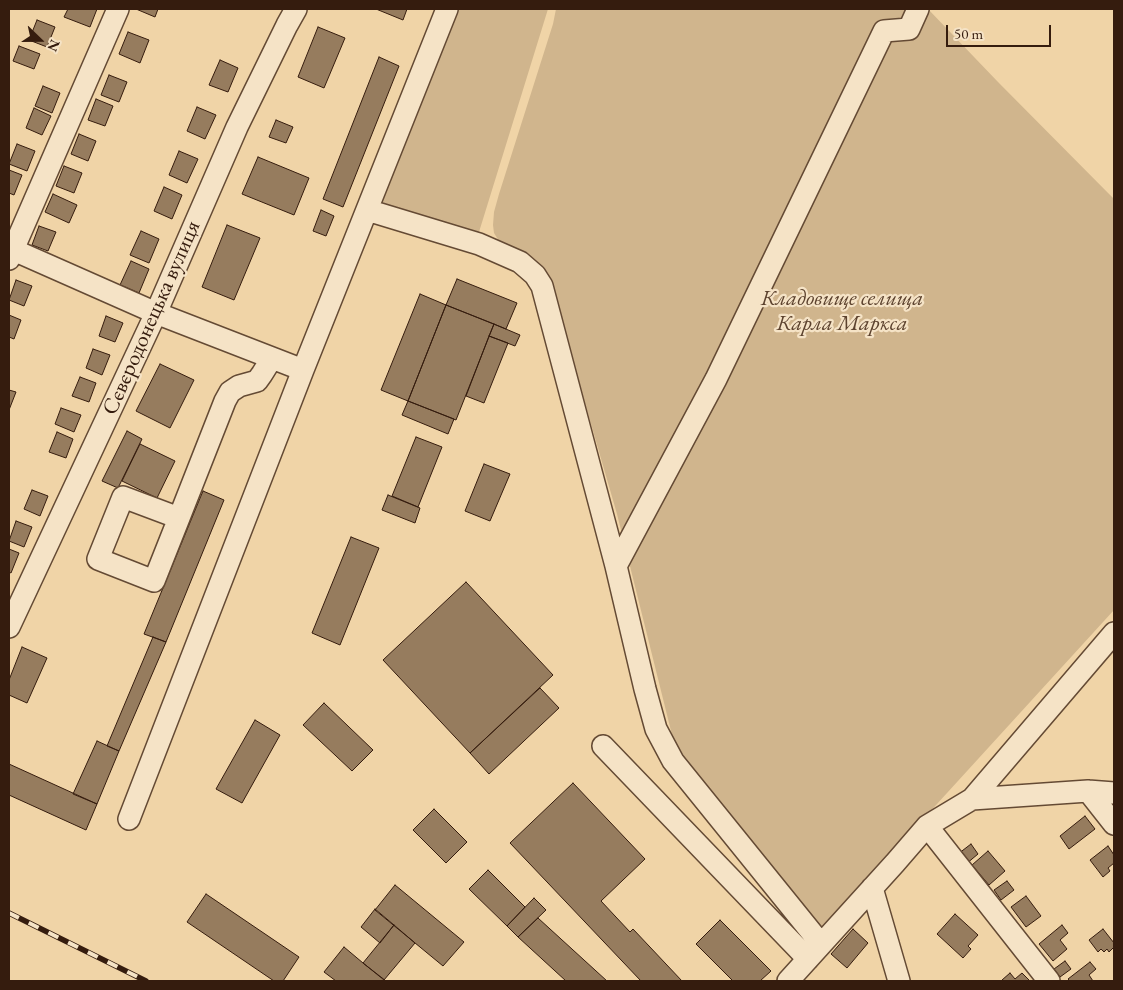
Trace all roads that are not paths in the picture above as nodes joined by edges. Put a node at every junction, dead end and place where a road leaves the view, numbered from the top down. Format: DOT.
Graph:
graph roads {
  1 [pos="118,9"];
  2 [pos="296,9"];
  3 [pos="446,9"];
  4 [pos="918,9"];
  5 [pos="367,210"];
  6 [pos="10,252"];
  7 [pos="156,313"];
  8 [pos="272,358"];
  9 [pos="303,370"];
  10 [pos="179,518"];
  11 [pos="616,566"];
  12 [pos="9,627"];
  13 [pos="1114,633"];
  14 [pos="603,746"];
  15 [pos="1088,792"];
  16 [pos="1114,793"];
  17 [pos="972,799"];
  18 [pos="129,819"];
  19 [pos="1114,824"];
  20 [pos="927,826"];
  21 [pos="872,888"];
  22 [pos="814,952"];
  23 [pos="788,981"];
  24 [pos="899,981"];
  25 [pos="1049,981"];
  1 -- 6 [label="street"];
  2 -- 7 [label="street, Сєвєродонецька вулиця"];
  3 -- 5 [label="street"];
  4 -- 11 [label="street"];
  5 -- 9 [label="street"];
  5 -- 11 [label="street"];
  6 -- 7 [label="street"];
  7 -- 8 [label="street"];
  7 -- 12 [label="street, Сєвєродонецька вулиця"];
  8 -- 9 [label="street"];
  8 -- 10 [label="street"];
  9 -- 18 [label="street"];
  11 -- 22 [label="street"];
  13 -- 17 [label="street"];
  14 -- 22 [label="street"];
  15 -- 16 [label="street"];
  15 -- 17 [label="street"];
  15 -- 19 [label="street"];
  17 -- 20 [label="street"];
  20 -- 21 [label="street"];
  20 -- 25 [label="street"];
  21 -- 22 [label="street"];
  21 -- 24 [label="street"];
  22 -- 23 [label="street"];
}
